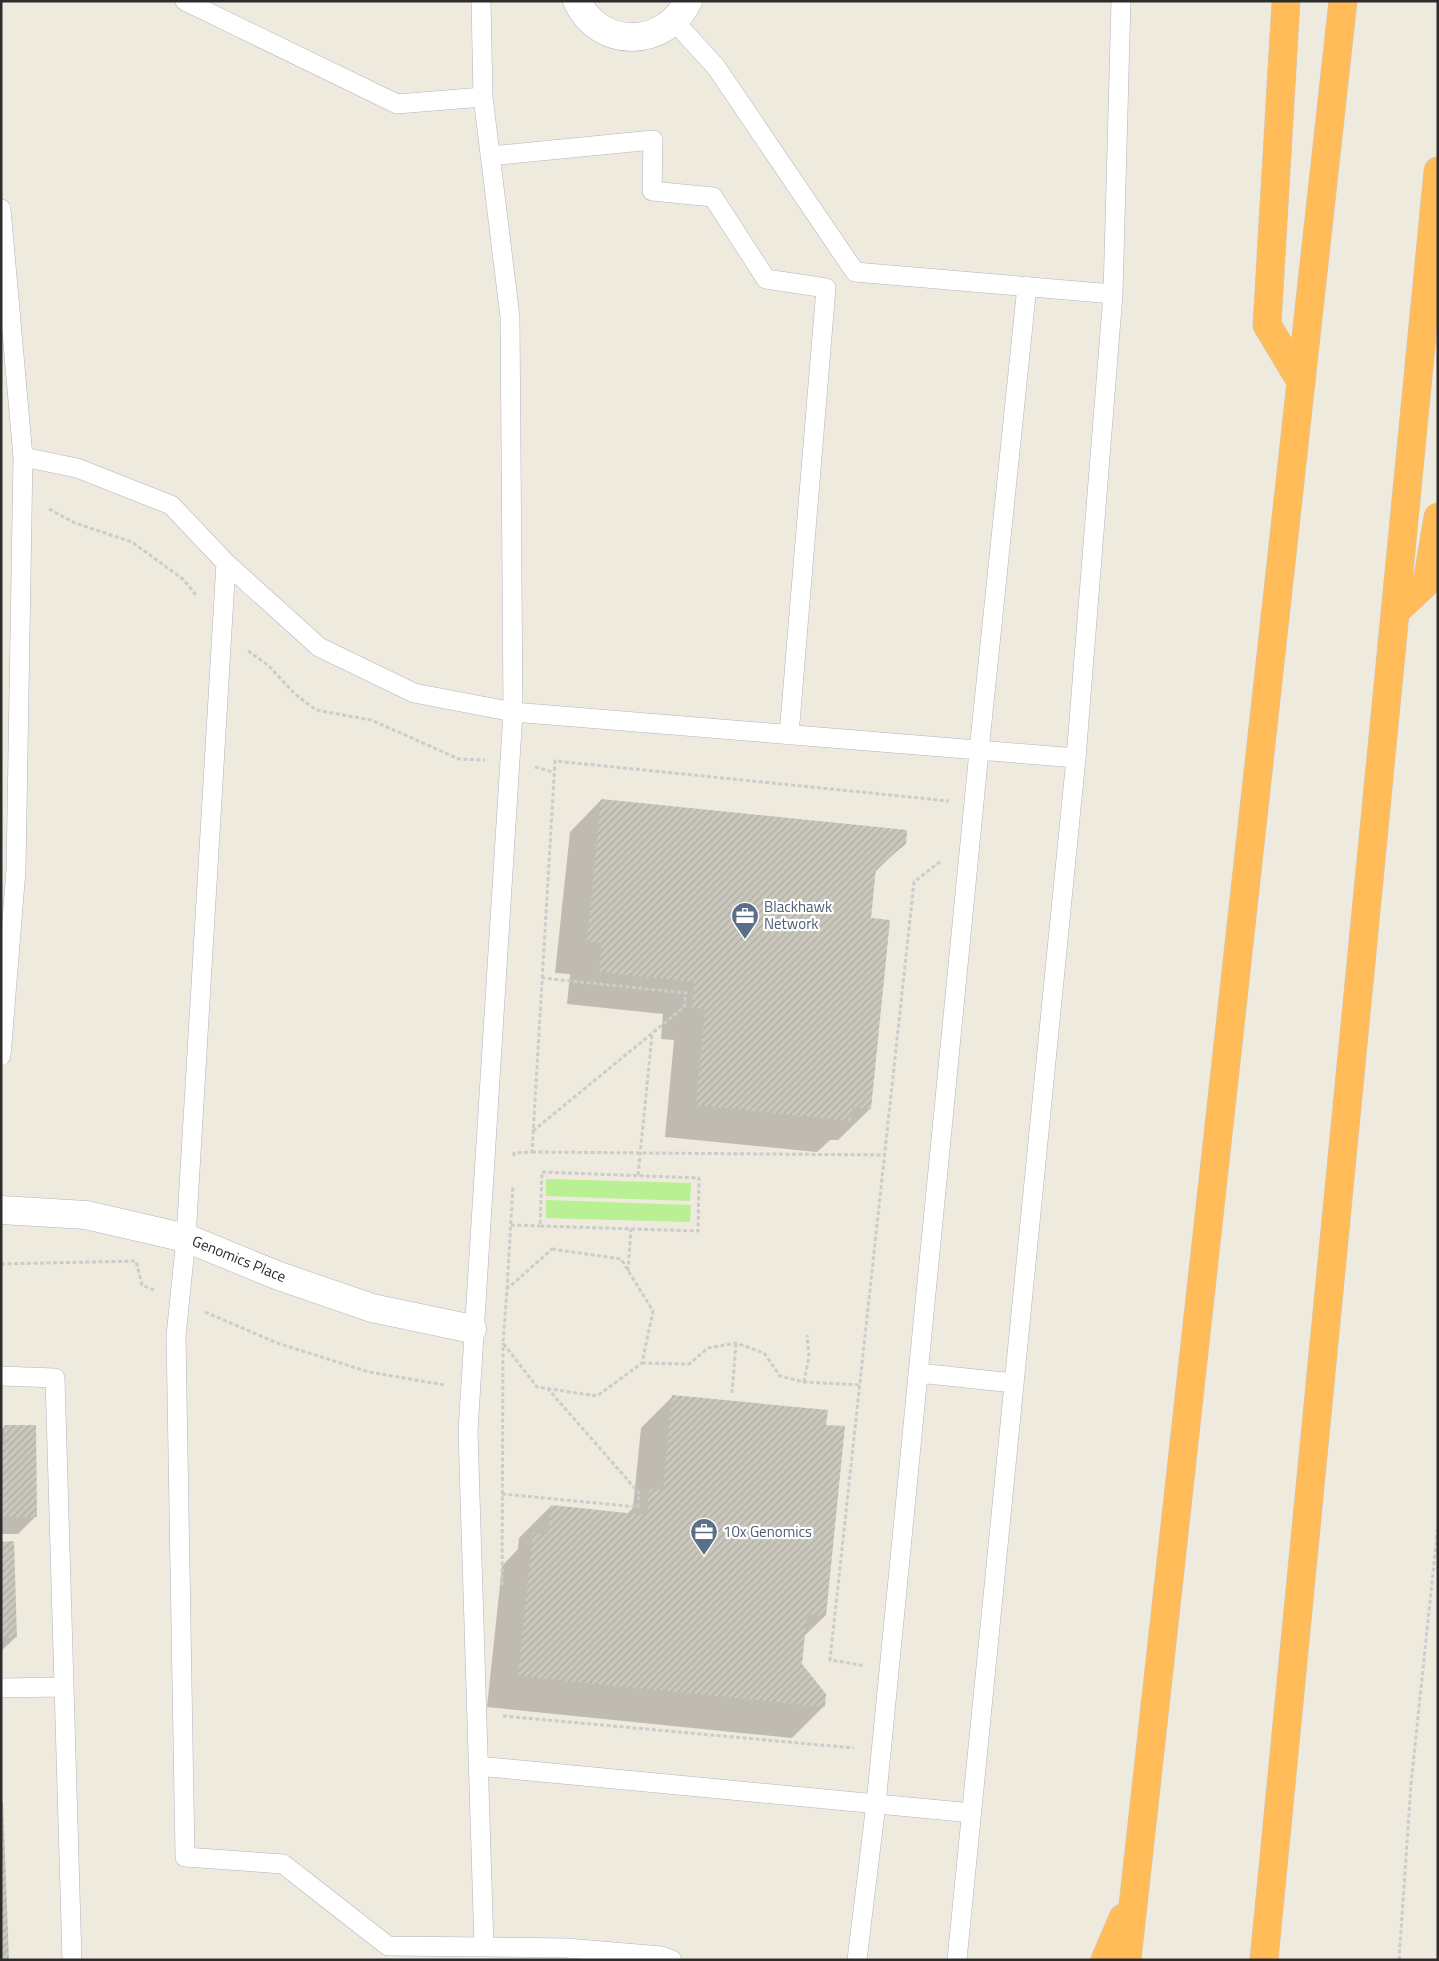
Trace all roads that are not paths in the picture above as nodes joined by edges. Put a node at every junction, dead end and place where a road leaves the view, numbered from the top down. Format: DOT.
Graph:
graph roads {
  1 [pos="185,1"];
  2 [pos="481,1"];
  3 [pos="577,1"];
  4 [pos="1121,1"];
  5 [pos="1286,1"];
  6 [pos="1343,1"];
  7 [pos="681,11"];
  8 [pos="483,97"];
  9 [pos="490,156"];
  10 [pos="1438,171"];
  11 [pos="1,209"];
  12 [pos="855,272"];
  13 [pos="1027,286"];
  14 [pos="826,288"];
  15 [pos="1113,294"];
  16 [pos="1300,380"];
  17 [pos="23,457"];
  18 [pos="1438,516"];
  19 [pos="226,563"];
  20 [pos="1395,612"];
  21 [pos="513,712"];
  22 [pos="789,735"];
  23 [pos="979,751"];
  24 [pos="1076,758"];
  25 [pos="9,870"];
  26 [pos="1,1056"];
  27 [pos="1,1210"];
  28 [pos="186,1238"];
  29 [pos="472,1329"];
  30 [pos="918,1373"];
  31 [pos="1,1376"];
  32 [pos="1014,1383"];
  33 [pos="64,1687"];
  34 [pos="1,1688"];
  35 [pos="478,1766"];
  36 [pos="876,1804"];
  37 [pos="972,1813"];
  38 [pos="1134,1891"];
  39 [pos="484,1947"];
  40 [pos="72,1960"];
  41 [pos="672,1960"];
  42 [pos="857,1960"];
  43 [pos="957,1960"];
  44 [pos="1105,1960"];
  45 [pos="1127,1960"];
  46 [pos="1264,1960"];
  1 -- 8 [label="lane"];
  2 -- 8 [label="lane"];
  3 -- 7 [label="street"];
  4 -- 15 [label="lane"];
  5 -- 16 [label="highway"];
  6 -- 16 [label="highway"];
  7 -- 12 [label="lane"];
  8 -- 9 [label="lane"];
  9 -- 14 [label="lane"];
  9 -- 21 [label="lane"];
  10 -- 20 [label="highway"];
  11 -- 17 [label="lane"];
  12 -- 13 [label="lane"];
  12 -- 14 [label="lane"];
  13 -- 15 [label="lane"];
  13 -- 23 [label="lane"];
  14 -- 22 [label="lane"];
  15 -- 24 [label="lane"];
  16 -- 38 [label="highway"];
  17 -- 19 [label="lane"];
  17 -- 25 [label="lane"];
  18 -- 20 [label="highway"];
  19 -- 21 [label="lane"];
  19 -- 28 [label="lane"];
  20 -- 46 [label="highway"];
  21 -- 22 [label="lane"];
  21 -- 29 [label="lane"];
  22 -- 23 [label="lane"];
  23 -- 24 [label="lane"];
  23 -- 30 [label="lane"];
  24 -- 32 [label="lane"];
  25 -- 26 [label="lane"];
  27 -- 28 [label="street, Genomics Place"];
  28 -- 29 [label="street, Genomics Place"];
  28 -- 39 [label="lane"];
  29 -- 35 [label="lane"];
  30 -- 32 [label="lane"];
  30 -- 36 [label="lane"];
  31 -- 33 [label="lane"];
  32 -- 37 [label="lane"];
  33 -- 34 [label="lane"];
  33 -- 40 [label="lane"];
  35 -- 36 [label="lane"];
  35 -- 39 [label="lane"];
  36 -- 37 [label="lane"];
  36 -- 42 [label="lane"];
  37 -- 43 [label="lane"];
  38 -- 44 [label="highway"];
  38 -- 45 [label="highway"];
  39 -- 41 [label="lane"];
}
